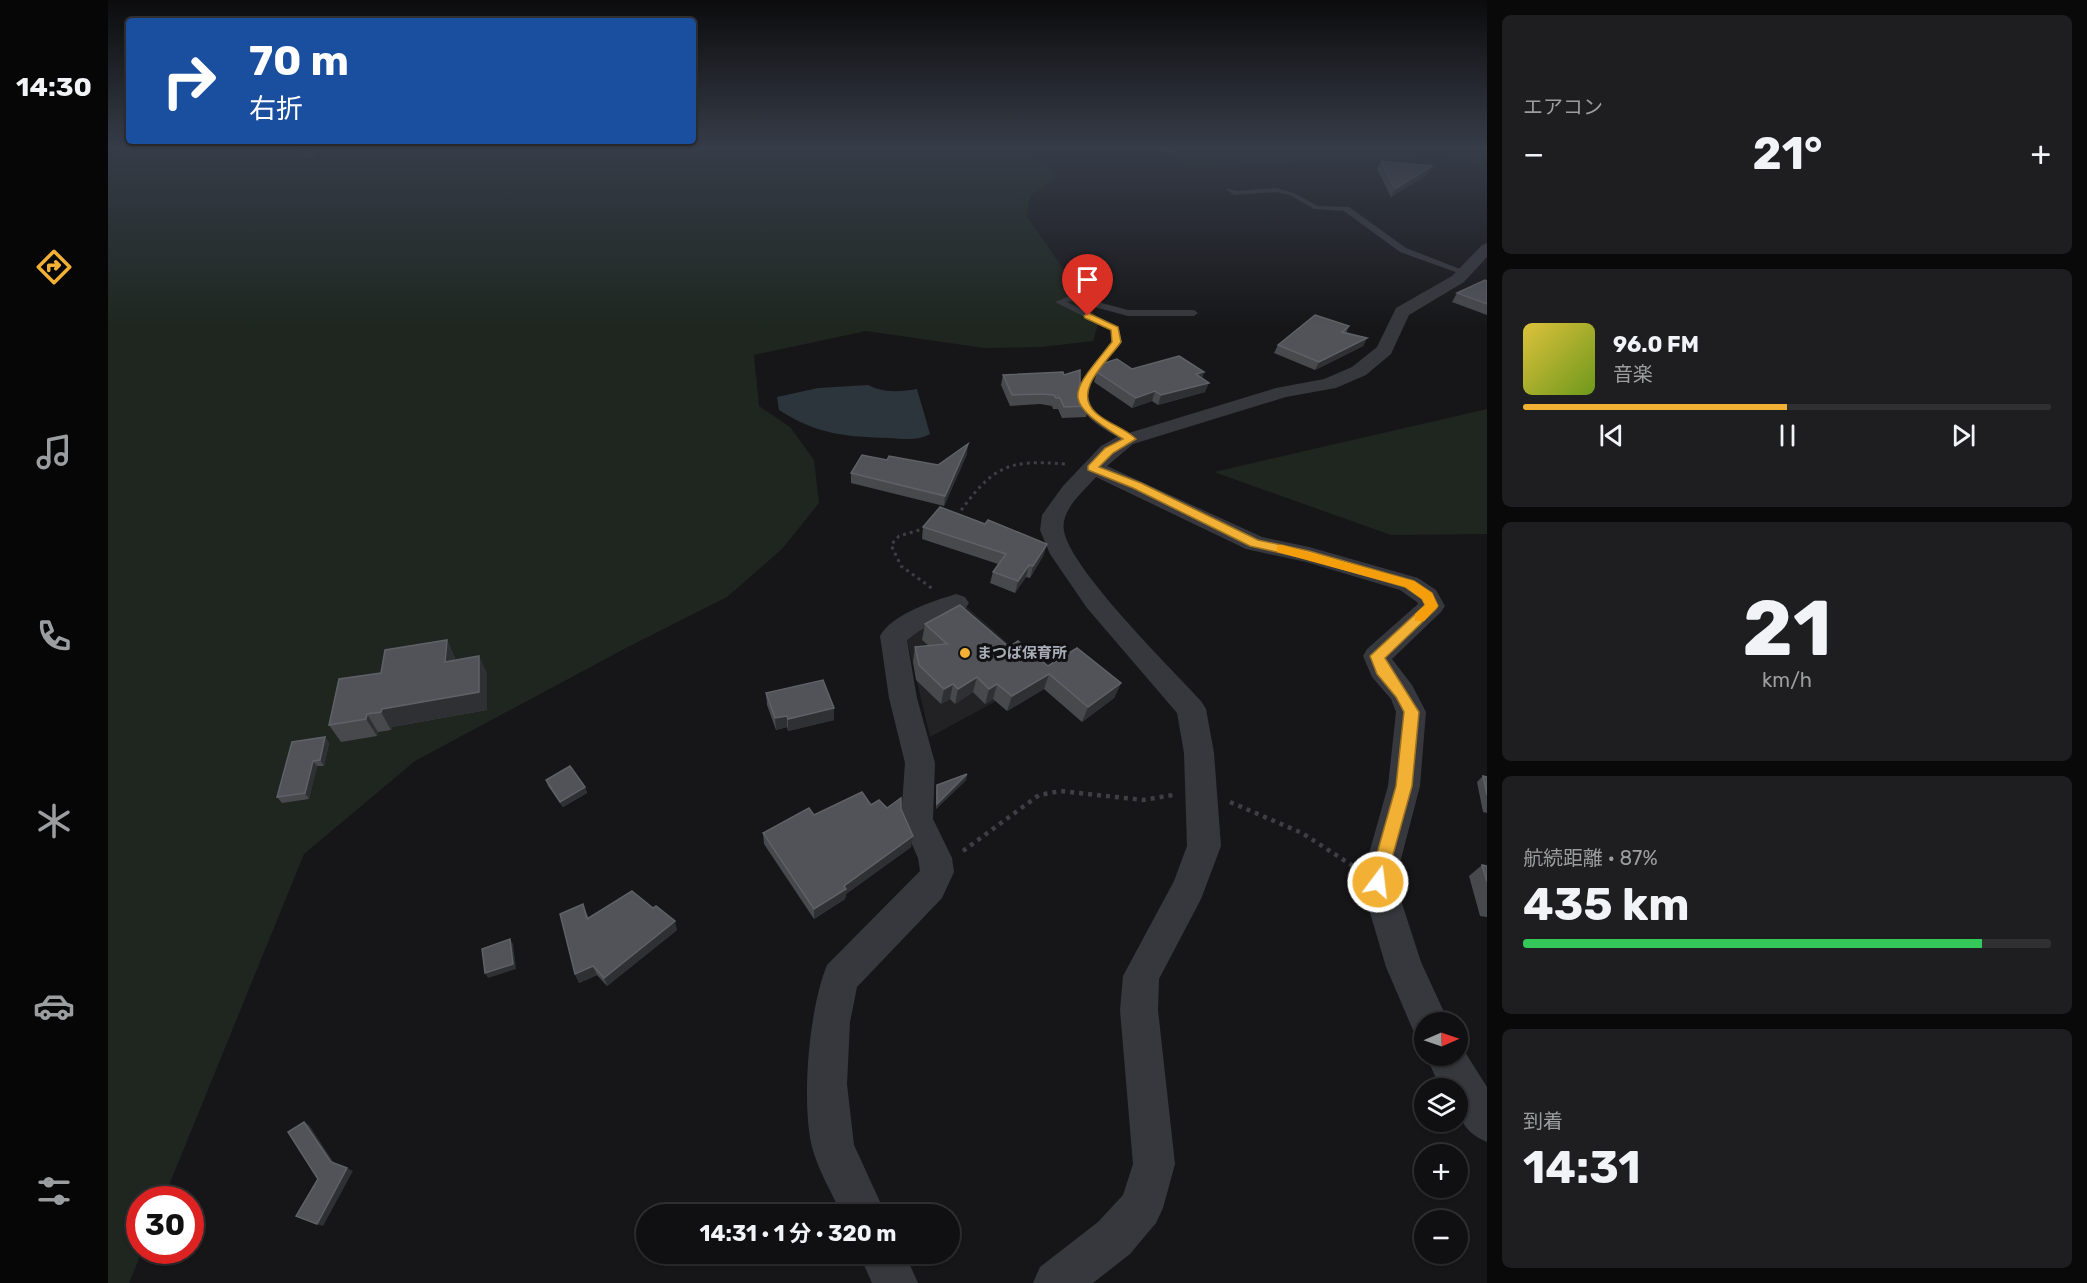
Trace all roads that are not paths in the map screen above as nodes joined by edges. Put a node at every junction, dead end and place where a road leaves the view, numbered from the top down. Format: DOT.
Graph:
graph roads {
  1 [pos="1342,209"];
  2 [pos="1487,248"];
  3 [pos="1464,272"];
  4 [pos="1194,313"];
  5 [pos="1130,439"];
  6 [pos="1093,467"];
  7 [pos="956,603"];
  8 [pos="1425,1012"];
  9 [pos="1451,1066"];
  10 [pos="1487,1121"];
  11 [pos="859,1204"];
  12 [pos="886,1264"];
  13 [pos="895,1283"];
  14 [pos="1056,1283"];
  1 -- 3 [label="lane"];
  2 -- 3 [label="street"];
  3 -- 5 [label="street"];
  4 -- 5 [label="lane"];
  5 -- 6 [label="street"];
  6 -- 8 [label="street"];
  6 -- 14 [label="street"];
  7 -- 11 [label="street"];
  9 -- 10 [label="street"];
  12 -- 13 [label="street"];
}
